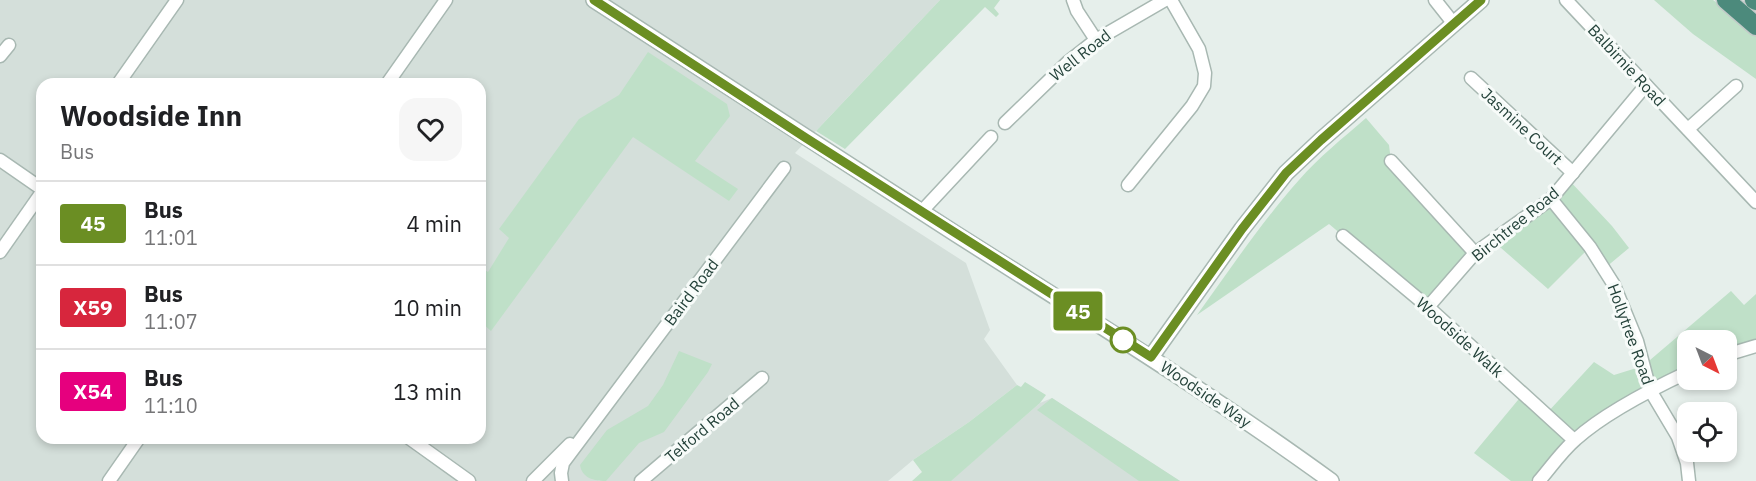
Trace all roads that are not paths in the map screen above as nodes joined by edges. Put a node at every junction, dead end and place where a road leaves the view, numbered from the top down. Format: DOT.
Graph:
graph roads {
  1 [pos="177,0"];
  2 [pos="446,0"];
  3 [pos="1072,0"];
  4 [pos="1165,0"];
  5 [pos="1171,0"];
  6 [pos="1435,0"];
  7 [pos="1481,0"];
  8 [pos="1566,0"];
  9 [pos="1726,0"];
  10 [pos="599,2"];
  11 [pos="1454,24"];
  12 [pos="1756,26"];
  13 [pos="1096,40"];
  14 [pos="9,45"];
  15 [pos="0,57"];
  16 [pos="122,78"];
  17 [pos="391,78"];
  18 [pos="1471,78"];
  19 [pos="1646,85"];
  20 [pos="1736,86"];
  21 [pos="1005,123"];
  22 [pos="1688,129"];
  23 [pos="991,137"];
  24 [pos="0,160"];
  25 [pos="1391,161"];
  26 [pos="784,168"];
  27 [pos="1574,173"];
  28 [pos="1128,185"];
  29 [pos="36,186"];
  30 [pos="36,199"];
  31 [pos="1551,199"];
  32 [pos="1756,202"];
  33 [pos="922,212"];
  34 [pos="1343,236"];
  35 [pos="0,252"];
  36 [pos="1475,253"];
  37 [pos="1428,307"];
  38 [pos="1756,346"];
  39 [pos="1737,352"];
  40 [pos="1151,357"];
  41 [pos="1677,377"];
  42 [pos="762,378"];
  43 [pos="1650,390"];
  44 [pos="598,416"];
  45 [pos="1574,440"];
  46 [pos="135,444"];
  47 [pos="417,444"];
  48 [pos="109,481"];
  49 [pos="469,481"];
  50 [pos="533,481"];
  51 [pos="562,481"];
  52 [pos="641,481"];
  53 [pos="1331,481"];
  54 [pos="1539,481"];
  55 [pos="1689,481"];
  1 -- 16 [label="street"];
  2 -- 17 [label="street"];
  3 -- 13 [label="street"];
  4 -- 13 [label="street, Well Road"];
  5 -- 28 [label="street"];
  6 -- 11 [label="street"];
  7 -- 11 [label="street"];
  8 -- 19 [label="street, Balbirnie Road"];
  9 -- 12 [label="highway"];
  10 -- 33 [label="street, Woodside Way"];
  11 -- 40 [label="street"];
  13 -- 21 [label="street, Well Road"];
  14 -- 15 [label="street"];
  18 -- 27 [label="street, Jasmine Court"];
  19 -- 22 [label="street, Balbirnie Road"];
  19 -- 27 [label="street, Birchtree Road"];
  20 -- 22 [label="street"];
  22 -- 32 [label="street, Balbirnie Road"];
  23 -- 33 [label="street"];
  24 -- 29 [label="street"];
  25 -- 36 [label="street"];
  26 -- 44 [label="street, Baird Road"];
  27 -- 31 [label="street, Birchtree Road"];
  30 -- 35 [label="street"];
  31 -- 36 [label="street, Birchtree Road"];
  31 -- 43 [label="street, Hollytree Road"];
  33 -- 40 [label="street, Woodside Way"];
  34 -- 37 [label="street, Woodside Walk"];
  36 -- 37 [label="street, Birchtree Road"];
  37 -- 45 [label="street, Woodside Walk"];
  38 -- 39 [label="street"];
  40 -- 53 [label="street, Woodside Way"];
  41 -- 43 [label="street"];
  42 -- 52 [label="street, Telford Road"];
  43 -- 45 [label="street"];
  43 -- 55 [label="street, Hollytree Road"];
  44 -- 50 [label="street, Baird Road"];
  44 -- 51 [label="street, Baird Road"];
  45 -- 54 [label="street"];
  46 -- 48 [label="street"];
  47 -- 49 [label="street"];
  50 -- 51 [label="street"];
}
